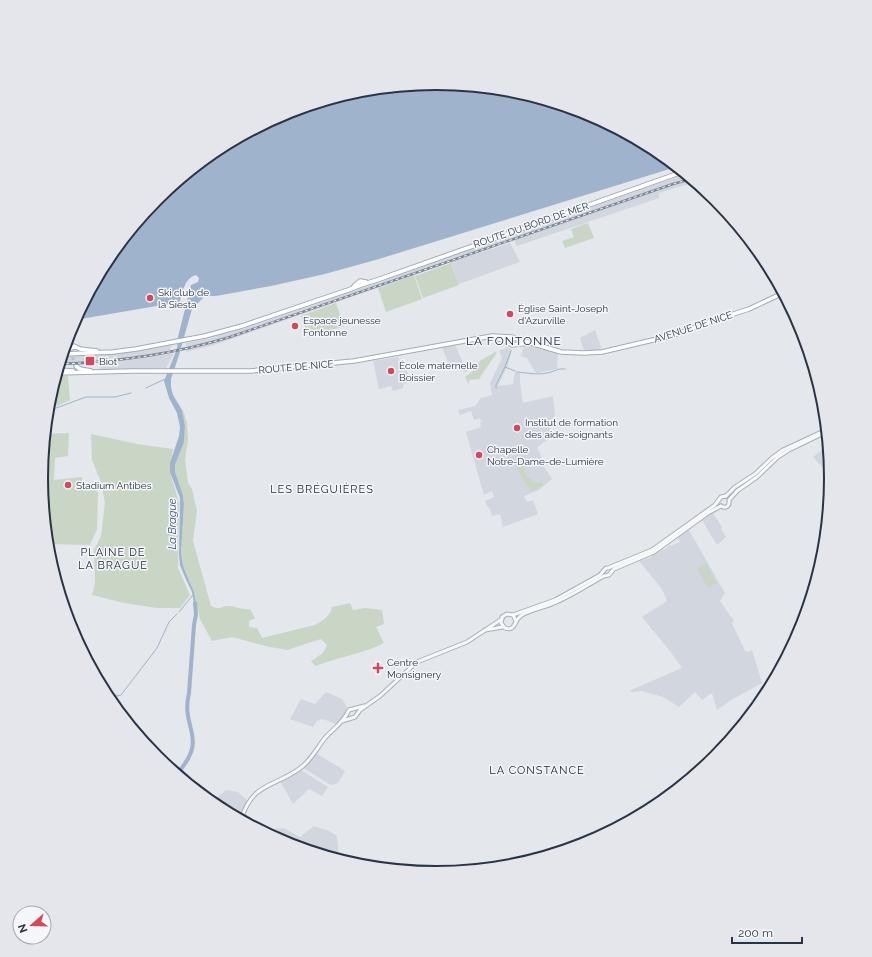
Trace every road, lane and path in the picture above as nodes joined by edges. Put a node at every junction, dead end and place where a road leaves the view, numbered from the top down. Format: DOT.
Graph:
graph roads {
  1 [pos="676,174"];
  2 [pos="778,295"];
  3 [pos="488,337"];
  4 [pos="514,339"];
  5 [pos="506,342"];
  6 [pos="523,343"];
  7 [pos="70,352"];
  8 [pos="69,353"];
  9 [pos="74,353"];
  10 [pos="64,370"];
  11 [pos="72,371"];
  12 [pos="91,371"];
  13 [pos="102,372"];
  14 [pos="63,373"];
  15 [pos="821,433"];
  16 [pos="821,433"];
  17 [pos="726,496"];
  18 [pos="729,500"];
  19 [pos="718,502"];
  20 [pos="721,506"];
  21 [pos="608,568"];
  22 [pos="603,572"];
  23 [pos="611,572"];
  24 [pos="606,576"];
  25 [pos="513,615"];
  26 [pos="502,619"];
  27 [pos="516,621"];
  28 [pos="503,626"];
  29 [pos="484,631"];
  30 [pos="369,704"];
  31 [pos="354,709"];
  32 [pos="348,714"];
  33 [pos="356,714"];
  34 [pos="350,718"];
  35 [pos="342,721"];
  36 [pos="243,815"];
  1 -- 9 [label="main road, ROUTE DU BORD DE MER"];
  2 -- 6 [label="main road, AVENUE DE NICE"];
  3 -- 4 [label="main road, AVENUE DE NICE"];
  3 -- 5 [label="main road"];
  3 -- 13 [label="main road, ROUTE DE NICE"];
  4 -- 5 [label="main road"];
  4 -- 6 [label="main road, AVENUE DE NICE"];
  5 -- 6 [label="main road"];
  7 -- 9 [label="main road, ROUTE DU BORD DE MER"];
  8 -- 9 [label="main road, ROUTE DU BORD DE MER"];
  10 -- 11 [label="main road, ROUTE DE NICE"];
  11 -- 12 [label="main road, ROUTE DE NICE"];
  11 -- 12 [label="main road"];
  11 -- 13 [label="main road, ROUTE DE NICE"];
  11 -- 14 [label="main road, ROUTE DE NICE"];
  12 -- 13 [label="main road, ROUTE DE NICE"];
  15 -- 17 [label="street"];
  16 -- 18 [label="street"];
  17 -- 18 [label="street"];
  17 -- 19 [label="street"];
  18 -- 20 [label="street"];
  19 -- 20 [label="street"];
  19 -- 21 [label="street"];
  20 -- 23 [label="street"];
  21 -- 22 [label="street"];
  21 -- 23 [label="street"];
  22 -- 24 [label="street"];
  22 -- 25 [label="street"];
  23 -- 24 [label="street"];
  24 -- 27 [label="street"];
  25 -- 26 [label="street"];
  25 -- 27 [label="street"];
  26 -- 28 [label="street"];
  26 -- 29 [label="street"];
  27 -- 28 [label="street"];
  28 -- 29 [label="street"];
  29 -- 30 [label="street"];
  30 -- 31 [label="street"];
  30 -- 33 [label="street"];
  31 -- 32 [label="street"];
  31 -- 33 [label="street"];
  32 -- 34 [label="street"];
  32 -- 35 [label="street"];
  33 -- 34 [label="street"];
  34 -- 35 [label="street"];
  35 -- 36 [label="street"];
}
